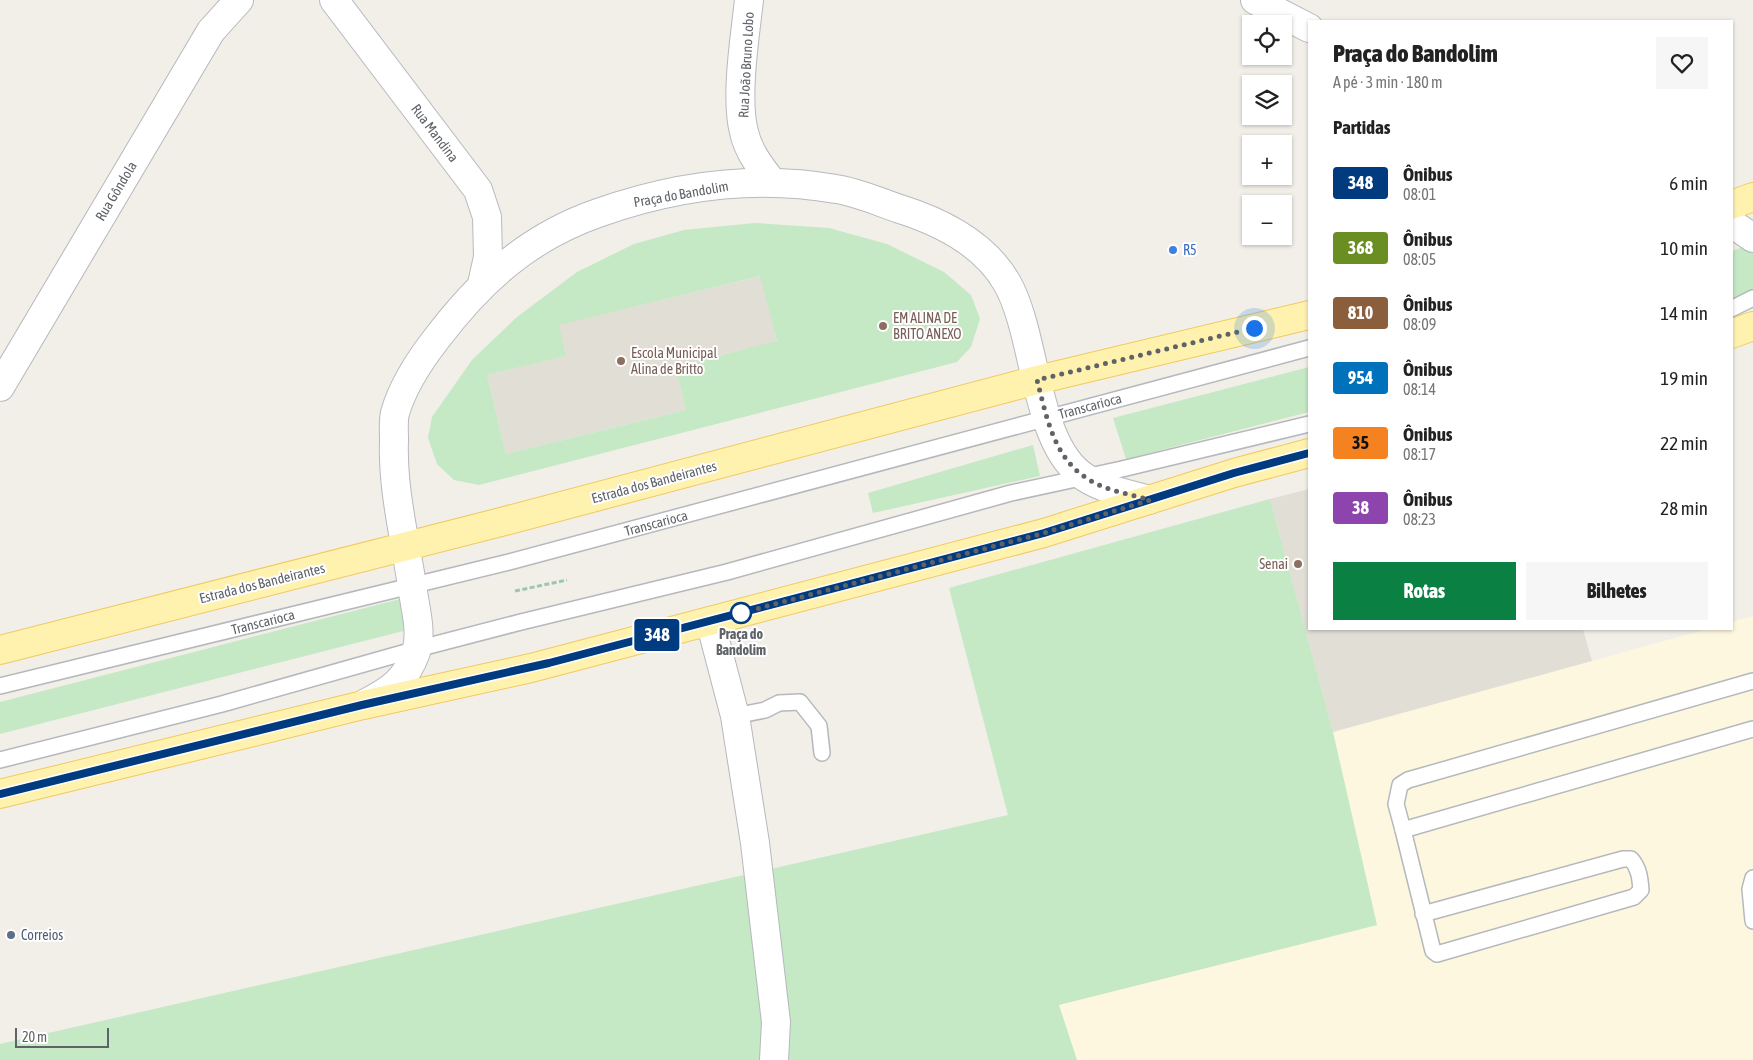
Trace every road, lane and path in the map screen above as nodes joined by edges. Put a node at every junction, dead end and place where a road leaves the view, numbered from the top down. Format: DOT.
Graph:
graph roads {
  1 [pos="239,0"];
  2 [pos="334,0"];
  3 [pos="749,0"];
  4 [pos="1255,0"];
  5 [pos="1308,27"];
  6 [pos="773,183"];
  7 [pos="1753,197"];
  8 [pos="1733,204"];
  9 [pos="482,284"];
  10 [pos="1753,298"];
  11 [pos="1733,308"];
  12 [pos="1308,315"];
  13 [pos="1753,326"];
  14 [pos="1733,333"];
  15 [pos="1308,348"];
  16 [pos="1037,380"];
  17 [pos="0,387"];
  18 [pos="1047,418"];
  19 [pos="1308,424"];
  20 [pos="1308,453"];
  21 [pos="1085,478"];
  22 [pos="1150,500"];
  23 [pos="406,547"];
  24 [pos="567,580"];
  25 [pos="412,586"];
  26 [pos="515,591"];
  27 [pos="710,621"];
  28 [pos="417,649"];
  29 [pos="0,650"];
  30 [pos="1753,681"];
  31 [pos="0,686"];
  32 [pos="362,705"];
  33 [pos="736,716"];
  34 [pos="1753,729"];
  35 [pos="822,753"];
  36 [pos="0,760"];
  37 [pos="0,794"];
  38 [pos="1403,830"];
  39 [pos="1753,878"];
  40 [pos="1423,914"];
  41 [pos="1753,920"];
  42 [pos="774,1060"];
  1 -- 17 [label="street, Rua Gôndola"];
  2 -- 9 [label="street, Rua Mandina"];
  3 -- 6 [label="street, Rua João Bruno Lobo"];
  4 -- 5 [label="street"];
  6 -- 9 [label="street, Praça do Bandolim"];
  6 -- 16 [label="street, Praça do Bandolim"];
  7 -- 8 [label="main road"];
  9 -- 23 [label="street, Praça do Bandolim"];
  10 -- 11 [label="lane"];
  12 -- 16 [label="main road, Estrada dos Bandeirantes"];
  13 -- 14 [label="main road"];
  15 -- 18 [label="lane, Transcarioca"];
  16 -- 18 [label="street, Praça do Bandolim"];
  16 -- 23 [label="main road, Estrada dos Bandeirantes"];
  18 -- 21 [label="street, Praça do Bandolim"];
  18 -- 25 [label="lane, Transcarioca"];
  19 -- 21 [label="lane"];
  20 -- 22 [label="main road"];
  21 -- 22 [label="street, Praça do Bandolim"];
  21 -- 28 [label="lane"];
  22 -- 27 [label="main road"];
  23 -- 25 [label="street, Praça do Bandolim"];
  23 -- 29 [label="main road, Estrada dos Bandeirantes"];
  24 -- 26 [label="path"];
  25 -- 28 [label="street, Praça do Bandolim"];
  25 -- 31 [label="lane, Transcarioca"];
  27 -- 32 [label="main road"];
  27 -- 33 [label="street"];
  28 -- 32 [label="street, Praça do Bandolim"];
  28 -- 36 [label="lane"];
  30 -- 38 [label="lane"];
  32 -- 37 [label="main road"];
  33 -- 35 [label="lane"];
  33 -- 42 [label="street"];
  34 -- 38 [label="lane"];
  38 -- 40 [label="lane"];
  39 -- 41 [label="lane"];
  40 -- 40 [label="lane"];
}
